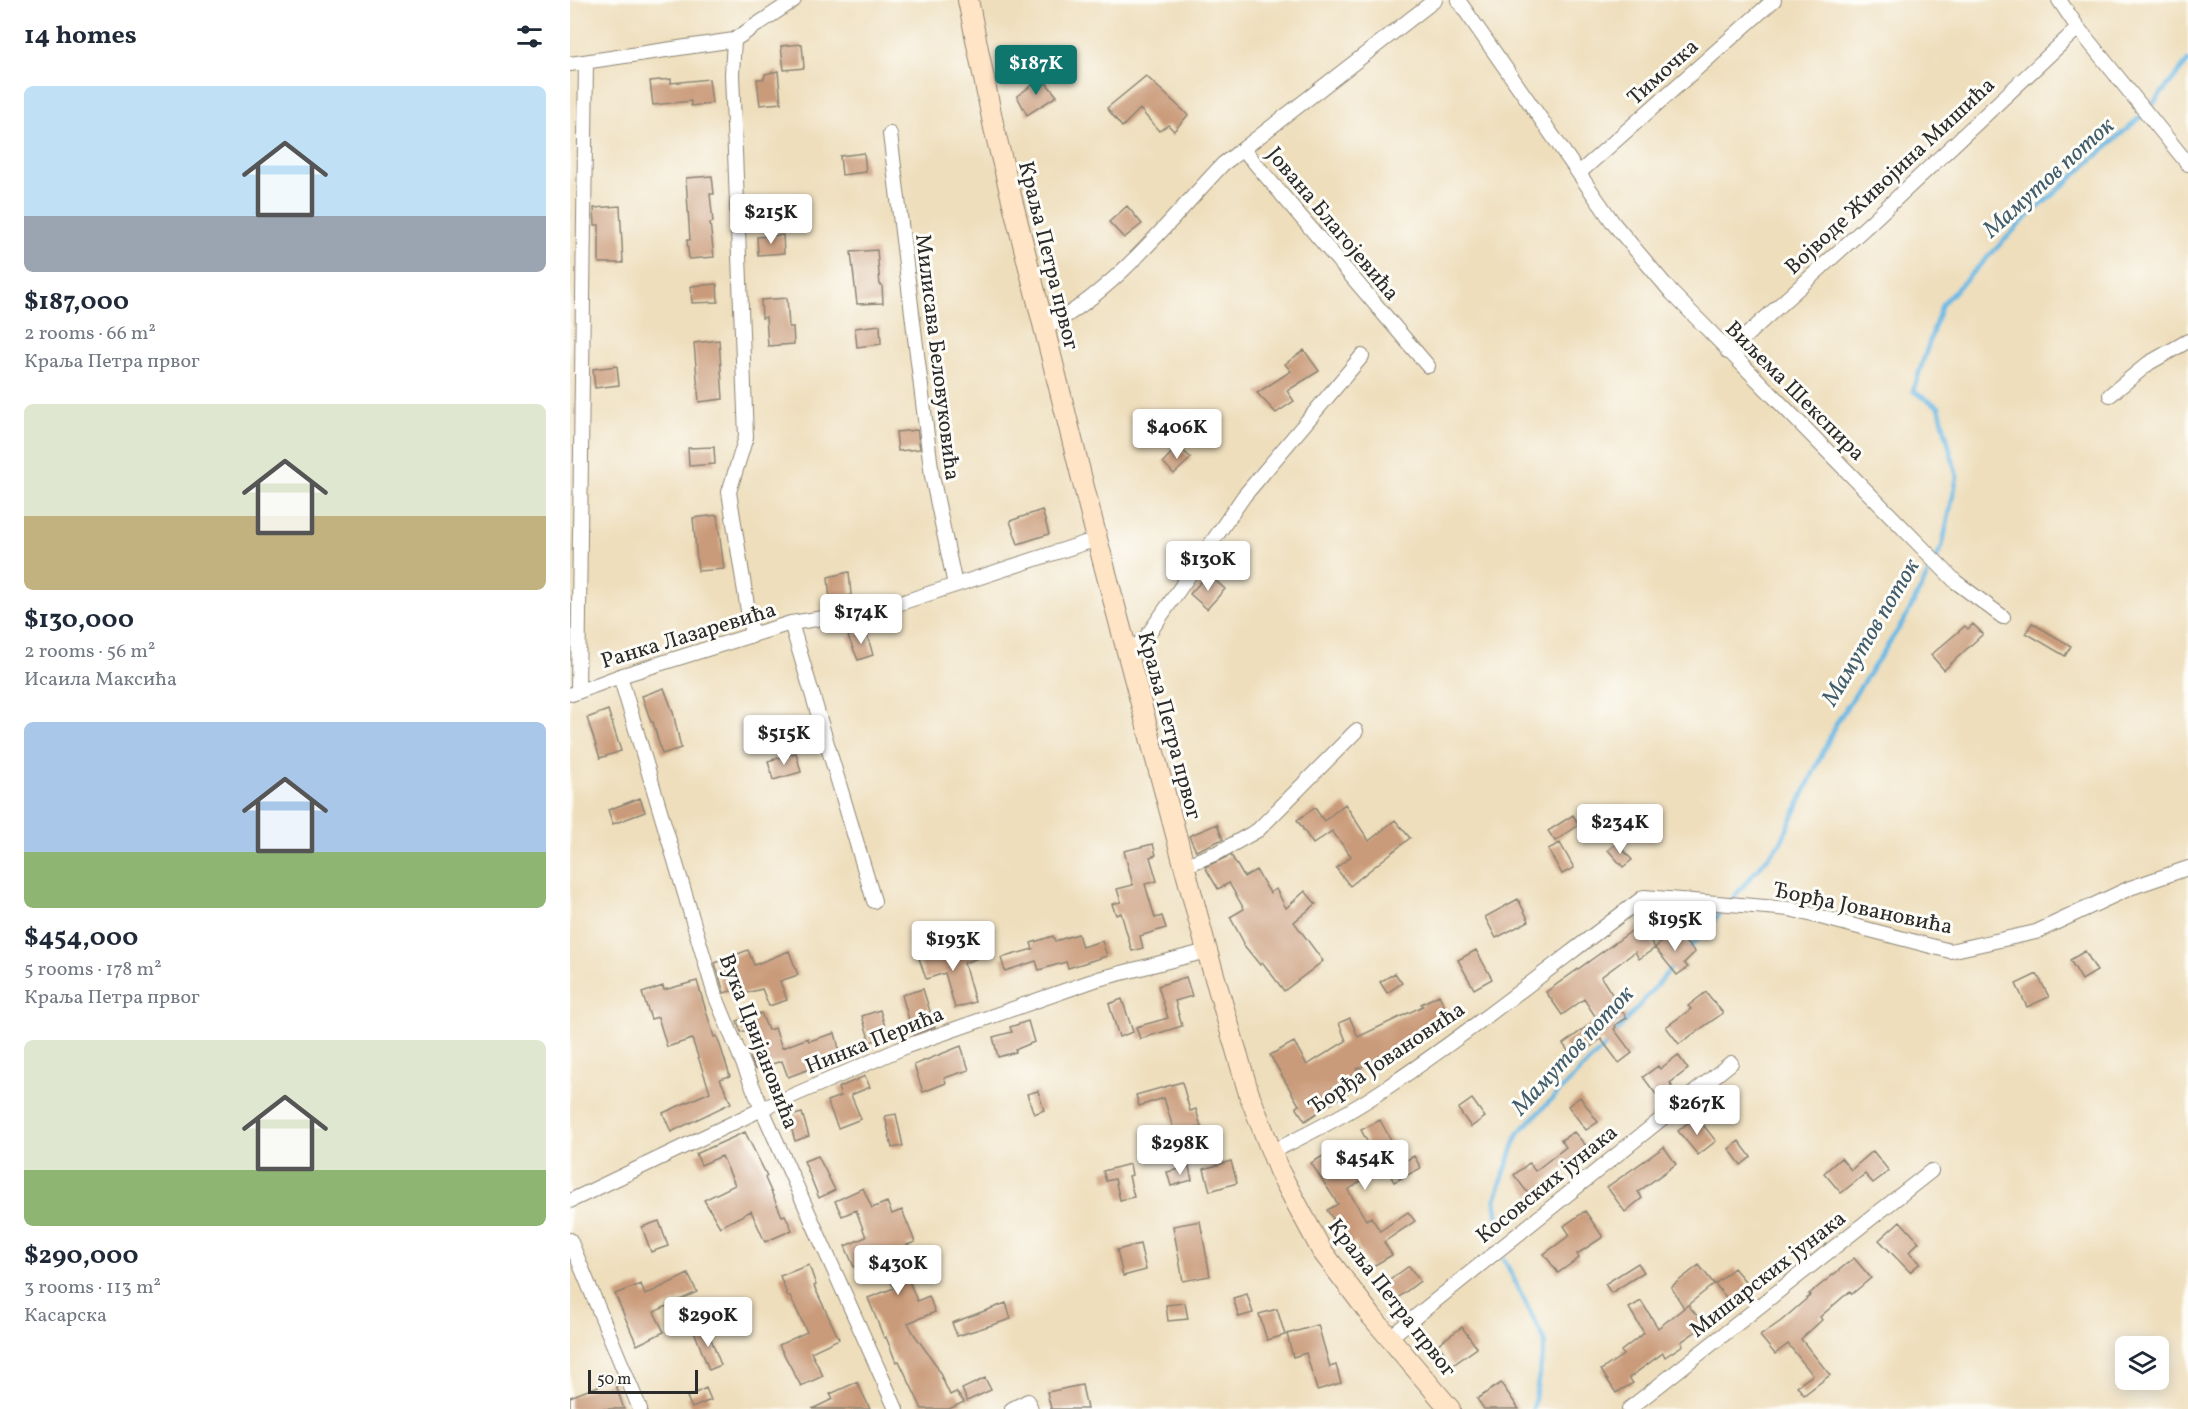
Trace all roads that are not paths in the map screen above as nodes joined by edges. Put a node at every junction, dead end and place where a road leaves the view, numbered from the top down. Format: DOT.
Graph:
graph roads {
  1 [pos="794,0"];
  2 [pos="968,0"];
  3 [pos="1435,0"];
  4 [pos="1458,0"];
  5 [pos="1774,0"];
  6 [pos="2059,0"];
  7 [pos="2078,28"];
  8 [pos="734,40"];
  9 [pos="586,62"];
  10 [pos="570,64"];
  11 [pos="890,134"];
  12 [pos="1243,149"];
  13 [pos="2188,164"];
  14 [pos="1579,173"];
  15 [pos="1044,329"];
  16 [pos="2188,341"];
  17 [pos="1728,352"];
  18 [pos="1362,356"];
  19 [pos="1428,366"];
  20 [pos="2110,395"];
  21 [pos="1097,539"];
  22 [pos="955,585"];
  23 [pos="2003,616"];
  24 [pos="791,623"];
  25 [pos="752,636"];
  26 [pos="1127,655"];
  27 [pos="620,676"];
  28 [pos="574,693"];
  29 [pos="1356,732"];
  30 [pos="1184,866"];
  31 [pos="2188,868"];
  32 [pos="874,901"];
  33 [pos="1207,951"];
  34 [pos="1731,1063"];
  35 [pos="762,1109"];
  36 [pos="1272,1152"];
  37 [pos="1931,1171"];
  38 [pos="570,1201"];
  39 [pos="570,1240"];
  40 [pos="1389,1338"];
  41 [pos="1030,1405"];
  42 [pos="640,1409"];
  43 [pos="896,1409"];
  44 [pos="1012,1409"];
  45 [pos="1450,1409"];
  46 [pos="1629,1409"];
  1 -- 8 [label="street"];
  2 -- 15 [label="street, Краља Петра првог"];
  3 -- 12 [label="street"];
  4 -- 14 [label="street, Виљема Шекспира"];
  5 -- 14 [label="street, Тимочка"];
  6 -- 7 [label="street"];
  7 -- 13 [label="street"];
  7 -- 17 [label="street, Војводе Живојина Мишића"];
  8 -- 9 [label="street"];
  8 -- 25 [label="street"];
  9 -- 10 [label="street"];
  9 -- 28 [label="street"];
  11 -- 22 [label="street, Милисава Беловуковића"];
  12 -- 15 [label="street, Јована Благојевића"];
  12 -- 19 [label="street, Јована Благојевића"];
  14 -- 17 [label="street, Виљема Шекспира"];
  15 -- 21 [label="street, Краља Петра првог"];
  16 -- 20 [label="street"];
  17 -- 23 [label="street, Виљема Шекспира"];
  18 -- 26 [label="street"];
  21 -- 22 [label="street, Ранка Лазаревића"];
  21 -- 26 [label="street, Краља Петра првог"];
  22 -- 24 [label="street, Ранка Лазаревића"];
  24 -- 25 [label="street, Ранка Лазаревића"];
  24 -- 32 [label="street"];
  25 -- 27 [label="street, Ранка Лазаревића"];
  26 -- 30 [label="street, Краља Петра првог"];
  27 -- 28 [label="street, Ранка Лазаревића"];
  27 -- 35 [label="street, Вука Цвијановића"];
  29 -- 30 [label="street"];
  30 -- 33 [label="street, Краља Петра првог"];
  31 -- 36 [label="street, Ђорђа Јовановића"];
  33 -- 35 [label="street, Нинка Перића"];
  33 -- 36 [label="street, Краља Петра првог"];
  34 -- 40 [label="street, Косовских јунака"];
  35 -- 38 [label="street, Нинка Перића"];
  35 -- 43 [label="street, Вука Цвијановића"];
  36 -- 40 [label="street, Краља Петра првог"];
  37 -- 46 [label="street, Мишарских јунака"];
  39 -- 42 [label="street"];
  40 -- 45 [label="street, Краља Петра првог"];
  41 -- 44 [label="street"];
}
